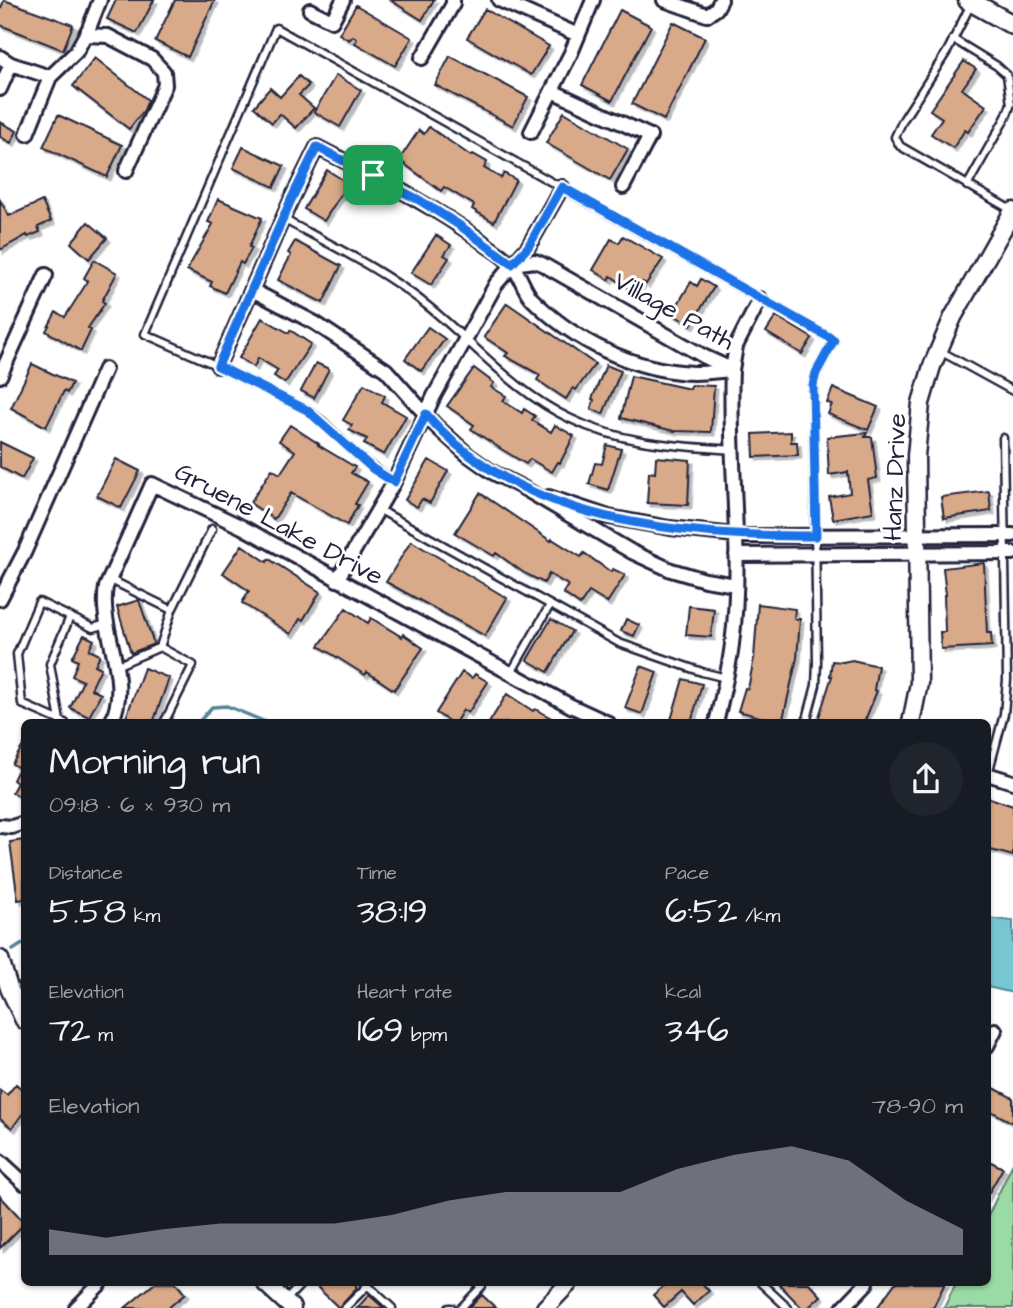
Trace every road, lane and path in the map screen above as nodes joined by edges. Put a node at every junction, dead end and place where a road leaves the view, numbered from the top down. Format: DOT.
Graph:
graph roads {
  1 [pos="100,0"];
  2 [pos="343,0"];
  3 [pos="453,0"];
  4 [pos="499,0"];
  5 [pos="593,0"];
  6 [pos="664,0"];
  7 [pos="721,0"];
  8 [pos="970,1"];
  9 [pos="310,10"];
  10 [pos="1013,24"];
  11 [pos="86,35"];
  12 [pos="578,35"];
  13 [pos="953,39"];
  14 [pos="422,58"];
  15 [pos="5,60"];
  16 [pos="50,76"];
  17 [pos="0,89"];
  18 [pos="552,91"];
  19 [pos="531,132"];
  20 [pos="27,134"];
  21 [pos="126,171"];
  22 [pos="967,186"];
  23 [pos="562,187"];
  24 [pos="623,187"];
  25 [pos="1013,211"];
  26 [pos="283,219"];
  27 [pos="512,264"];
  28 [pos="46,275"];
  29 [pos="252,290"];
  30 [pos="760,299"];
  31 [pos="466,339"];
  32 [pos="939,350"];
  33 [pos="218,366"];
  34 [pos="105,369"];
  35 [pos="732,370"];
  36 [pos="0,376"];
  37 [pos="1013,391"];
  38 [pos="426,414"];
  39 [pos="1003,438"];
  40 [pos="733,450"];
  41 [pos="394,482"];
  42 [pos="525,489"];
  43 [pos="379,509"];
  44 [pos="212,529"];
  45 [pos="735,534"];
  46 [pos="917,535"];
  47 [pos="1009,535"];
  48 [pos="816,536"];
  49 [pos="917,553"];
  50 [pos="1009,553"];
  51 [pos="736,555"];
  52 [pos="816,555"];
  53 [pos="109,579"];
  54 [pos="337,580"];
  55 [pos="736,584"];
  56 [pos="0,599"];
  57 [pos="550,605"];
  58 [pos="172,610"];
  59 [pos="70,617"];
  60 [pos="107,624"];
  61 [pos="160,647"];
  62 [pos="116,666"];
  63 [pos="511,673"];
  64 [pos="726,678"];
  65 [pos="56,719"];
  66 [pos="62,719"];
  67 [pos="112,719"];
  68 [pos="166,719"];
  69 [pos="600,719"];
  70 [pos="717,719"];
  71 [pos="807,719"];
  72 [pos="912,719"];
  73 [pos="991,763"];
  74 [pos="991,775"];
  75 [pos="1013,782"];
  76 [pos="21,824"];
  77 [pos="0,827"];
  78 [pos="0,959"];
  79 [pos="5,990"];
  80 [pos="21,1015"];
  81 [pos="0,1161"];
  82 [pos="21,1180"];
  83 [pos="99,1286"];
  84 [pos="268,1286"];
  85 [pos="300,1286"];
  86 [pos="364,1286"];
  87 [pos="368,1286"];
  88 [pos="482,1286"];
  89 [pos="566,1286"];
  90 [pos="764,1286"];
  91 [pos="864,1286"];
  92 [pos="288,1304"];
  93 [pos="76,1308"];
  94 [pos="345,1308"];
  95 [pos="392,1308"];
  96 [pos="461,1308"];
  97 [pos="545,1308"];
  98 [pos="788,1308"];
  99 [pos="843,1308"];
  1 -- 11 [label="street"];
  2 -- 9 [label="street"];
  3 -- 14 [label="street"];
  4 -- 12 [label="street"];
  5 -- 12 [label="street"];
  6 -- 7 [label="street"];
  8 -- 10 [label="main road"];
  8 -- 13 [label="lane"];
  11 -- 16 [label="street"];
  11 -- 21 [label="street"];
  12 -- 18 [label="street"];
  13 -- 22 [label="lane"];
  13 -- 22 [label="lane"];
  15 -- 16 [label="street"];
  15 -- 17 [label="street"];
  16 -- 20 [label="street"];
  18 -- 19 [label="street"];
  18 -- 24 [label="street"];
  22 -- 25 [label="lane"];
  23 -- 27 [label="street"];
  23 -- 30 [label="lane"];
  23 -- 33 [label="lane"];
  25 -- 32 [label="street, Hanz Drive"];
  26 -- 27 [label="street, Village Path"];
  26 -- 29 [label="street, Village Path"];
  26 -- 31 [label="lane"];
  27 -- 31 [label="street"];
  27 -- 35 [label="street, Village Path"];
  27 -- 35 [label="street, Village Path"];
  28 -- 36 [label="street"];
  29 -- 33 [label="street, Village Path"];
  29 -- 38 [label="street"];
  30 -- 35 [label="street"];
  30 -- 48 [label="lane"];
  31 -- 38 [label="street"];
  31 -- 40 [label="lane"];
  32 -- 37 [label="lane"];
  32 -- 46 [label="street, Hanz Drive"];
  33 -- 41 [label="lane"];
  34 -- 56 [label="street"];
  35 -- 40 [label="street"];
  38 -- 41 [label="street"];
  38 -- 42 [label="street"];
  39 -- 47 [label="lane"];
  40 -- 45 [label="street"];
  41 -- 43 [label="street"];
  42 -- 45 [label="street"];
  42 -- 55 [label="street"];
  43 -- 54 [label="street"];
  43 -- 57 [label="lane"];
  44 -- 58 [label="lane"];
  45 -- 48 [label="street"];
  45 -- 51 [label="street"];
  46 -- 47 [label="street"];
  46 -- 48 [label="street"];
  46 -- 49 [label="street, Hanz Drive"];
  47 -- 50 [label="lane"];
  48 -- 52 [label="lane"];
  49 -- 50 [label="street"];
  49 -- 52 [label="street"];
  49 -- 72 [label="street, Hanz Drive"];
  50 -- 73 [label="lane"];
  51 -- 52 [label="street"];
  51 -- 55 [label="street"];
  52 -- 71 [label="lane"];
  53 -- 54 [label="street, Gruene Lake Drive"];
  53 -- 58 [label="lane"];
  53 -- 60 [label="street, Gruene Lake Drive"];
  54 -- 63 [label="street, Gruene Lake Drive"];
  55 -- 64 [label="street"];
  57 -- 63 [label="lane"];
  57 -- 64 [label="lane"];
  58 -- 61 [label="lane"];
  59 -- 60 [label="lane"];
  59 -- 65 [label="lane"];
  59 -- 66 [label="lane"];
  60 -- 62 [label="street, Gruene Lake Drive"];
  61 -- 62 [label="lane"];
  61 -- 68 [label="lane"];
  62 -- 67 [label="street, Gruene Lake Drive"];
  63 -- 69 [label="street, Gruene Lake Drive"];
  64 -- 70 [label="street"];
  74 -- 75 [label="street"];
  76 -- 77 [label="street"];
  78 -- 79 [label="street"];
  79 -- 80 [label="street"];
  81 -- 82 [label="street"];
  83 -- 93 [label="street"];
  84 -- 92 [label="street"];
  85 -- 92 [label="lane"];
  86 -- 94 [label="lane"];
  87 -- 95 [label="lane"];
  88 -- 96 [label="lane"];
  89 -- 97 [label="street"];
  90 -- 98 [label="lane"];
  91 -- 99 [label="street"];
}
